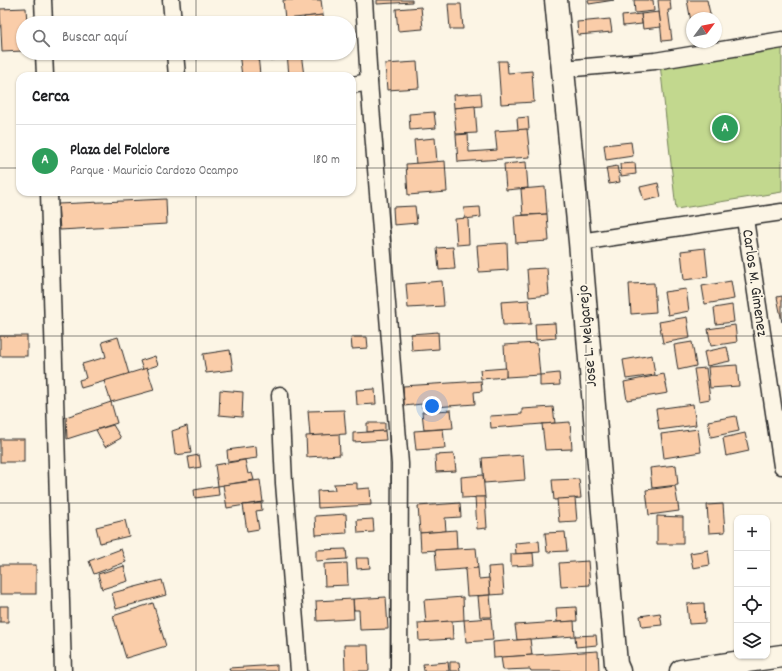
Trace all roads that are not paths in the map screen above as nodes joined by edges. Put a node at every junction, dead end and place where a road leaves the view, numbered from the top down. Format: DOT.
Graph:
graph roads {
  1 [pos="43,0"];
  2 [pos="170,0"];
  3 [pos="364,0"];
  4 [pos="556,0"];
  5 [pos="44,16"];
  6 [pos="171,16"];
  7 [pos="782,40"];
  8 [pos="44,60"];
  9 [pos="176,60"];
  10 [pos="563,69"];
  11 [pos="45,72"];
  12 [pos="177,72"];
  13 [pos="369,82"];
  14 [pos="356,84"];
  15 [pos="49,196"];
  16 [pos="782,212"];
  17 [pos="745,219"];
  18 [pos="580,242"];
  19 [pos="280,395"];
  20 [pos="782,466"];
  21 [pos="782,656"];
  22 [pos="63,671"];
  23 [pos="299,671"];
  24 [pos="398,671"];
  25 [pos="619,671"];
  26 [pos="681,671"];
  1 -- 5 [label="street"];
  2 -- 6 [label="street"];
  3 -- 13 [label="street"];
  4 -- 10 [label="street, Jose L. Melgarejo"];
  7 -- 10 [label="street"];
  8 -- 11 [label="street"];
  9 -- 12 [label="street"];
  10 -- 18 [label="street, Jose L. Melgarejo"];
  13 -- 14 [label="street"];
  13 -- 24 [label="street"];
  15 -- 22 [label="street"];
  16 -- 17 [label="street"];
  17 -- 18 [label="street"];
  17 -- 20 [label="street, Carlos M. Gimenez"];
  18 -- 25 [label="street, Jose L. Melgarejo"];
  19 -- 23 [label="street"];
  21 -- 26 [label="street"];
}
